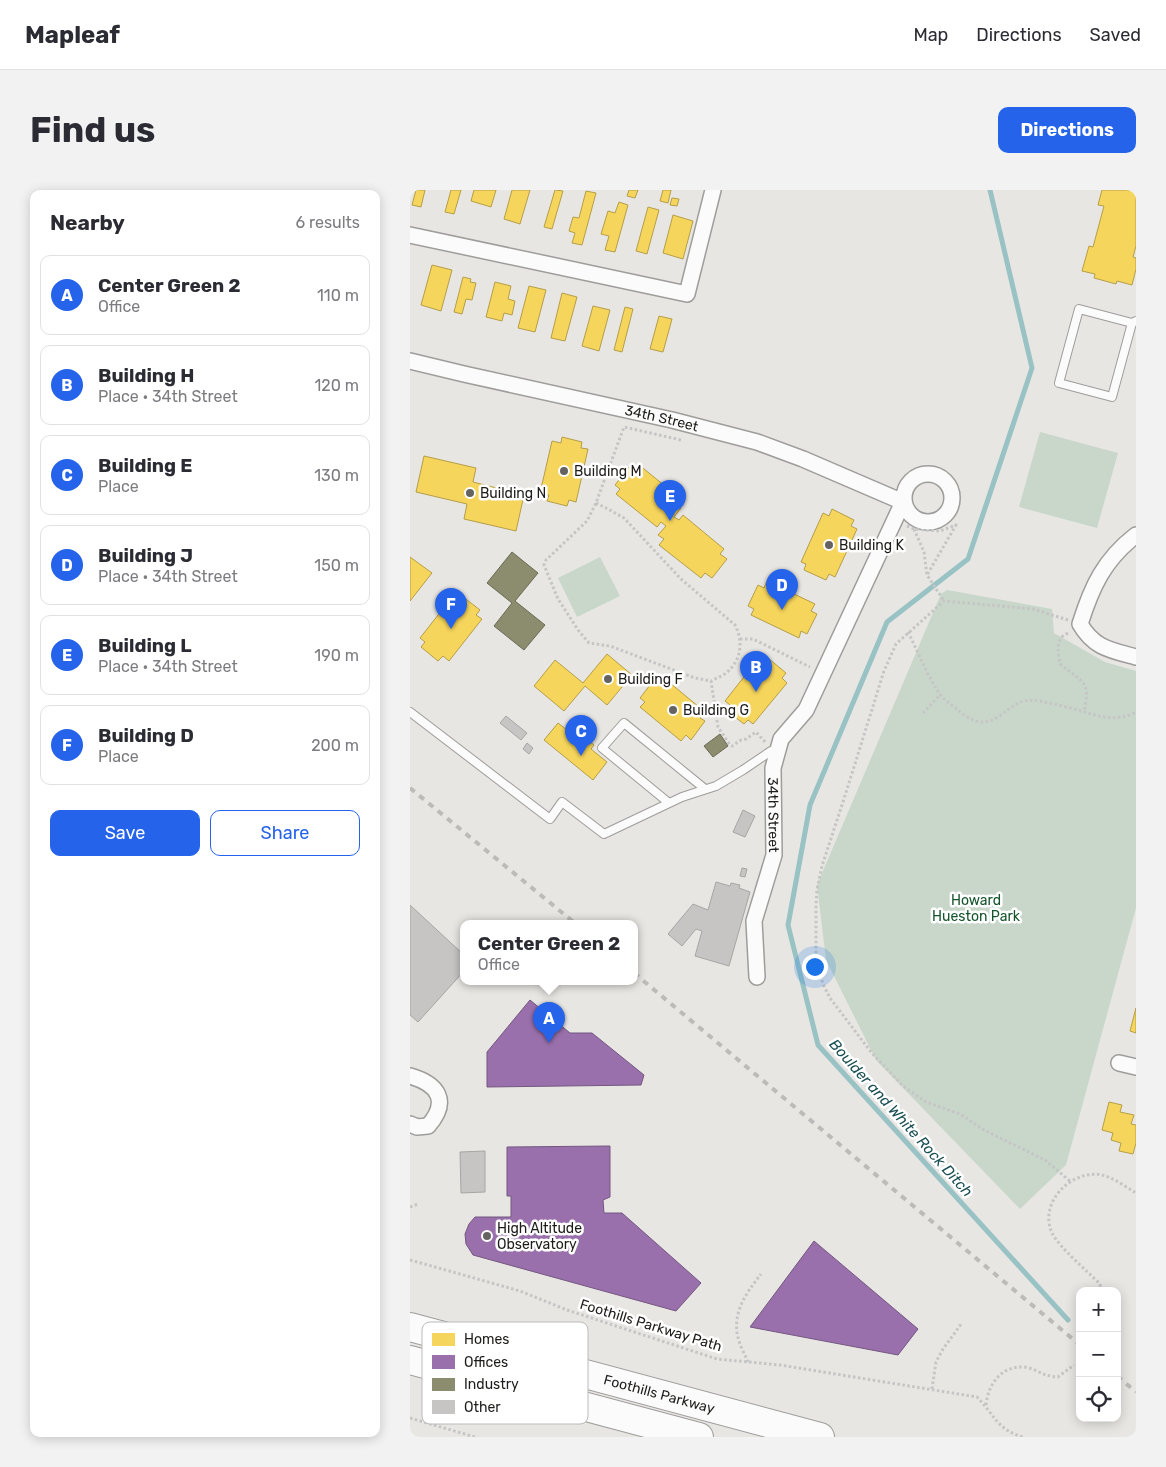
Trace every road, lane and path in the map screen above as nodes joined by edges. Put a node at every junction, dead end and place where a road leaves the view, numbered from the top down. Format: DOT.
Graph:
graph roads {
  1 [pos="713,190"];
  2 [pos="410,235"];
  3 [pos="1134,322"];
  4 [pos="410,361"];
  5 [pos="690,442"];
  6 [pos="904,502"];
  7 [pos="596,504"];
  8 [pos="914,529"];
  9 [pos="1136,535"];
  10 [pos="927,575"];
  11 [pos="944,600"];
  12 [pos="1080,624"];
  13 [pos="908,632"];
  14 [pos="740,639"];
  15 [pos="1136,657"];
  16 [pos="823,672"];
  17 [pos="711,681"];
  18 [pos="940,695"];
  19 [pos="410,712"];
  20 [pos="1084,712"];
  21 [pos="1136,712"];
  22 [pos="923,713"];
  23 [pos="774,751"];
  24 [pos="706,789"];
  25 [pos="669,803"];
  26 [pos="757,977"];
  27 [pos="1119,1063"];
  28 [pos="1136,1067"];
  29 [pos="410,1076"];
  30 [pos="410,1124"];
  31 [pos="1070,1182"];
  32 [pos="1136,1193"];
  33 [pos="418,1204"];
  34 [pos="410,1207"];
  35 [pos="410,1260"];
  36 [pos="761,1274"];
  37 [pos="1101,1287"];
  38 [pos="962,1322"];
  39 [pos="749,1363"];
  40 [pos="1074,1365"];
  41 [pos="588,1375"];
  42 [pos="932,1389"];
  43 [pos="986,1406"];
  44 [pos="588,1407"];
  45 [pos="410,1418"];
  46 [pos="422,1422"];
  47 [pos="431,1424"];
  48 [pos="475,1437"];
  49 [pos="699,1437"];
  50 [pos="820,1437"];
  51 [pos="1023,1437"];
  1 -- 2 [label="street"];
  3 -- 3 [label="lane"];
  4 -- 6 [label="street, 34th Street"];
  5 -- 7 [label="path"];
  6 -- 8 [label="path"];
  6 -- 16 [label="street, 34th Street"];
  7 -- 14 [label="path"];
  7 -- 17 [label="path"];
  8 -- 10 [label="path"];
  8 -- 10 [label="path"];
  9 -- 12 [label="street"];
  10 -- 11 [label="path"];
  11 -- 12 [label="path"];
  11 -- 13 [label="path"];
  12 -- 15 [label="street"];
  12 -- 20 [label="path"];
  13 -- 18 [label="path"];
  13 -- 31 [label="path"];
  14 -- 16 [label="path"];
  14 -- 17 [label="path"];
  16 -- 23 [label="street, 34th Street"];
  17 -- 23 [label="path"];
  18 -- 20 [label="path"];
  18 -- 22 [label="path"];
  19 -- 25 [label="lane"];
  20 -- 21 [label="path"];
  23 -- 24 [label="lane"];
  23 -- 26 [label="street, 34th Street"];
  24 -- 25 [label="lane"];
  24 -- 25 [label="lane"];
  27 -- 28 [label="street"];
  29 -- 30 [label="street"];
  31 -- 32 [label="path"];
  31 -- 37 [label="path"];
  33 -- 34 [label="path"];
  35 -- 39 [label="path, Foothills Parkway Path"];
  36 -- 39 [label="path"];
  38 -- 42 [label="path"];
  39 -- 42 [label="path, Foothills Parkway Path"];
  40 -- 43 [label="path"];
  41 -- 50 [label="highway, Foothills Parkway"];
  42 -- 43 [label="path, Foothills Parkway Path"];
  43 -- 51 [label="path, Foothills Parkway Path"];
  44 -- 49 [label="highway"];
  45 -- 46 [label="path"];
  47 -- 48 [label="path"];
}
